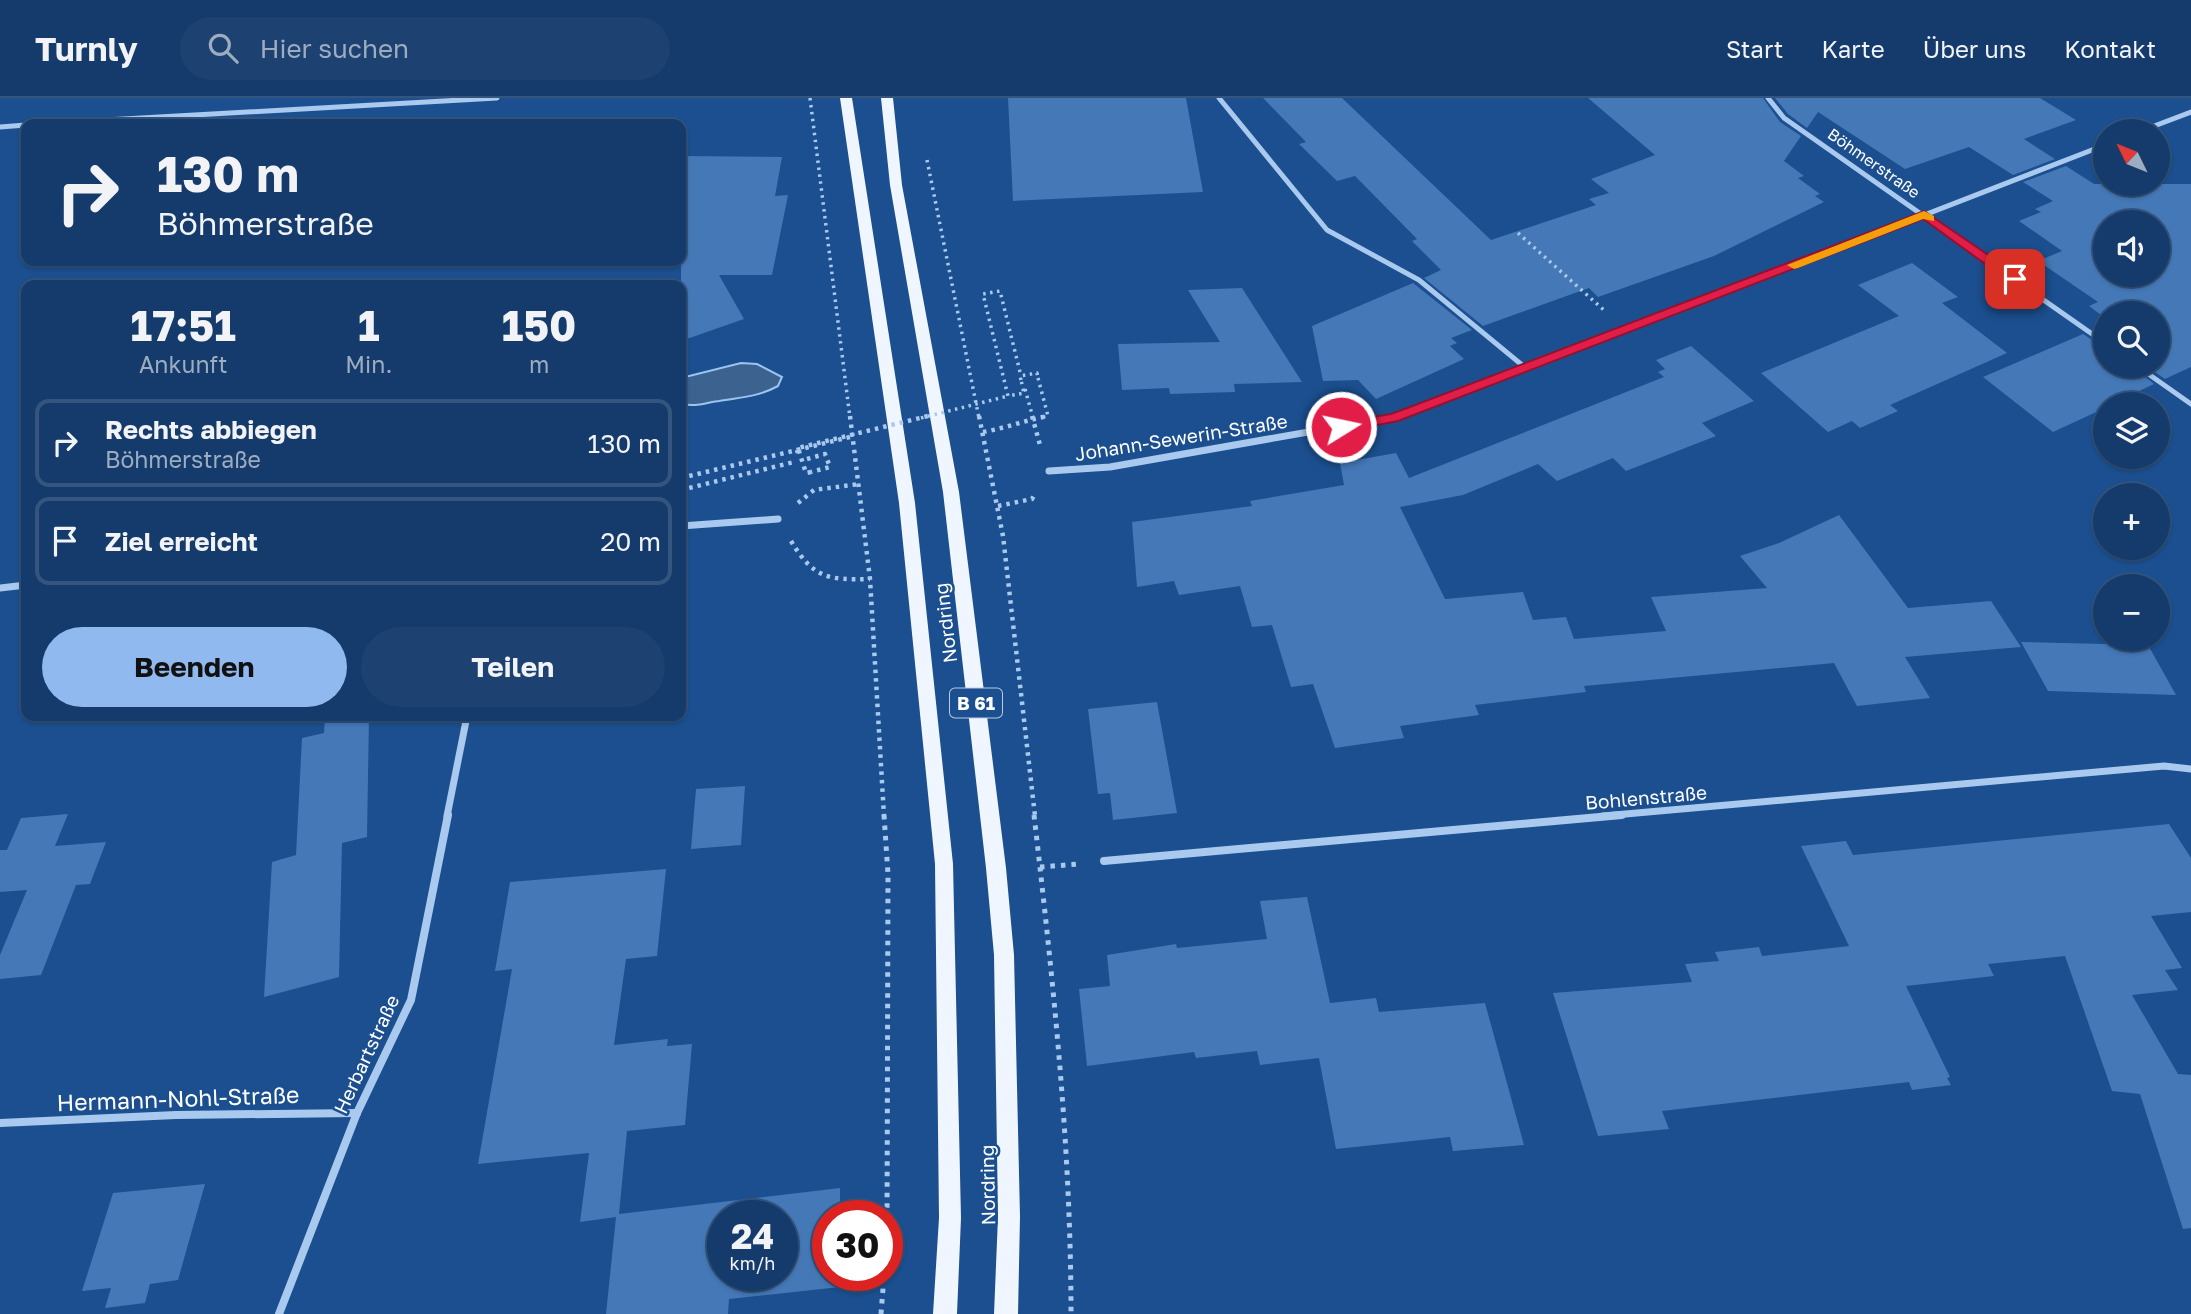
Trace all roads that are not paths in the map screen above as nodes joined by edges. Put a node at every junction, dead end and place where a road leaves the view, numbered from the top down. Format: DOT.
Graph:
graph roads {
  1 [pos="497,98"];
  2 [pos="846,98"];
  3 [pos="887,98"];
  4 [pos="1219,98"];
  5 [pos="1768,98"];
  6 [pos="2191,112"];
  7 [pos="124,119"];
  8 [pos="2170,120"];
  9 [pos="21,125"];
  10 [pos="0,127"];
  11 [pos="2093,150"];
  12 [pos="1924,215"];
  13 [pos="2093,335"];
  14 [pos="1527,369"];
  15 [pos="2154,378"];
  16 [pos="2191,404"];
  17 [pos="1049,471"];
  18 [pos="778,519"];
  19 [pos="686,526"];
  20 [pos="21,586"];
  21 [pos="0,588"];
  22 [pos="466,721"];
  23 [pos="2191,769"];
  24 [pos="1104,861"];
  25 [pos="357,1113"];
  26 [pos="0,1123"];
  27 [pos="279,1314"];
  28 [pos="945,1314"];
  29 [pos="1006,1314"];
  1 -- 7 [label="street"];
  2 -- 28 [label="main road, Nordring / B 61"];
  3 -- 29 [label="main road, Nordring / B 61"];
  4 -- 14 [label="street"];
  5 -- 12 [label="street, Böhmerstraße"];
  6 -- 8 [label="street"];
  9 -- 10 [label="street"];
  11 -- 12 [label="street, Johann-Sewerin-Straße"];
  12 -- 13 [label="street, Böhmerstraße"];
  12 -- 14 [label="street, Johann-Sewerin-Straße"];
  14 -- 17 [label="street, Johann-Sewerin-Straße"];
  15 -- 16 [label="street"];
  18 -- 19 [label="street"];
  20 -- 21 [label="street"];
  22 -- 25 [label="street, Herbartstraße"];
  23 -- 24 [label="street, Bohlenstraße"];
  25 -- 26 [label="street, Hermann-Nohl-Straße"];
  25 -- 27 [label="street, Herbartstraße"];
}
